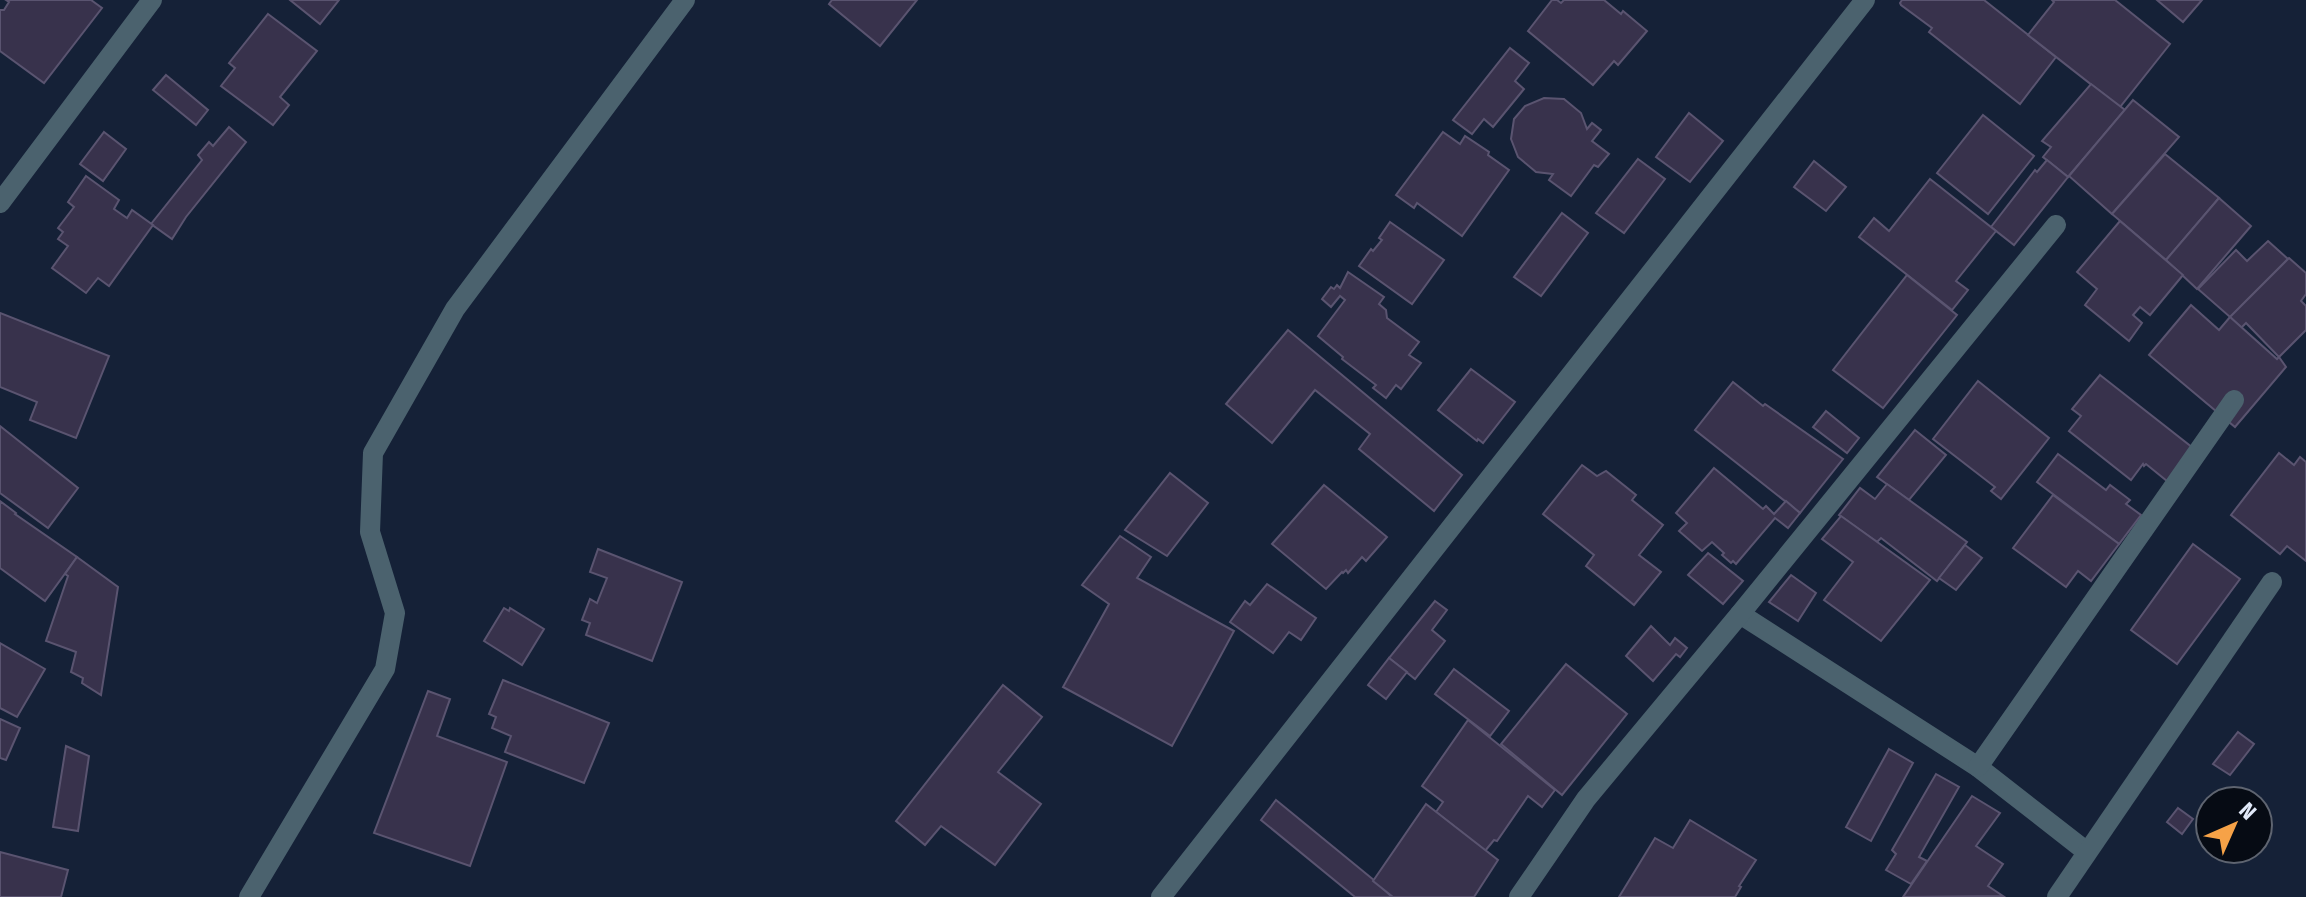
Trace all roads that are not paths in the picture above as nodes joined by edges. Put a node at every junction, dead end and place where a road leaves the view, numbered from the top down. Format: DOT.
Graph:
graph roads {
  1 [pos="152,0"];
  2 [pos="685,0"];
  3 [pos="1865,0"];
  4 [pos="0,203"];
  5 [pos="2056,225"];
  6 [pos="2234,400"];
  7 [pos="2272,582"];
  8 [pos="1740,614"];
  9 [pos="1978,767"];
  10 [pos="2087,852"];
  11 [pos="249,897"];
  12 [pos="1161,897"];
  13 [pos="1519,897"];
  14 [pos="2057,897"];
  1 -- 4 [label="street"];
  2 -- 11 [label="street"];
  3 -- 12 [label="street"];
  5 -- 8 [label="street"];
  6 -- 9 [label="street"];
  7 -- 10 [label="street"];
  8 -- 9 [label="street"];
  8 -- 13 [label="street"];
  9 -- 10 [label="street"];
  10 -- 14 [label="street"];
}
